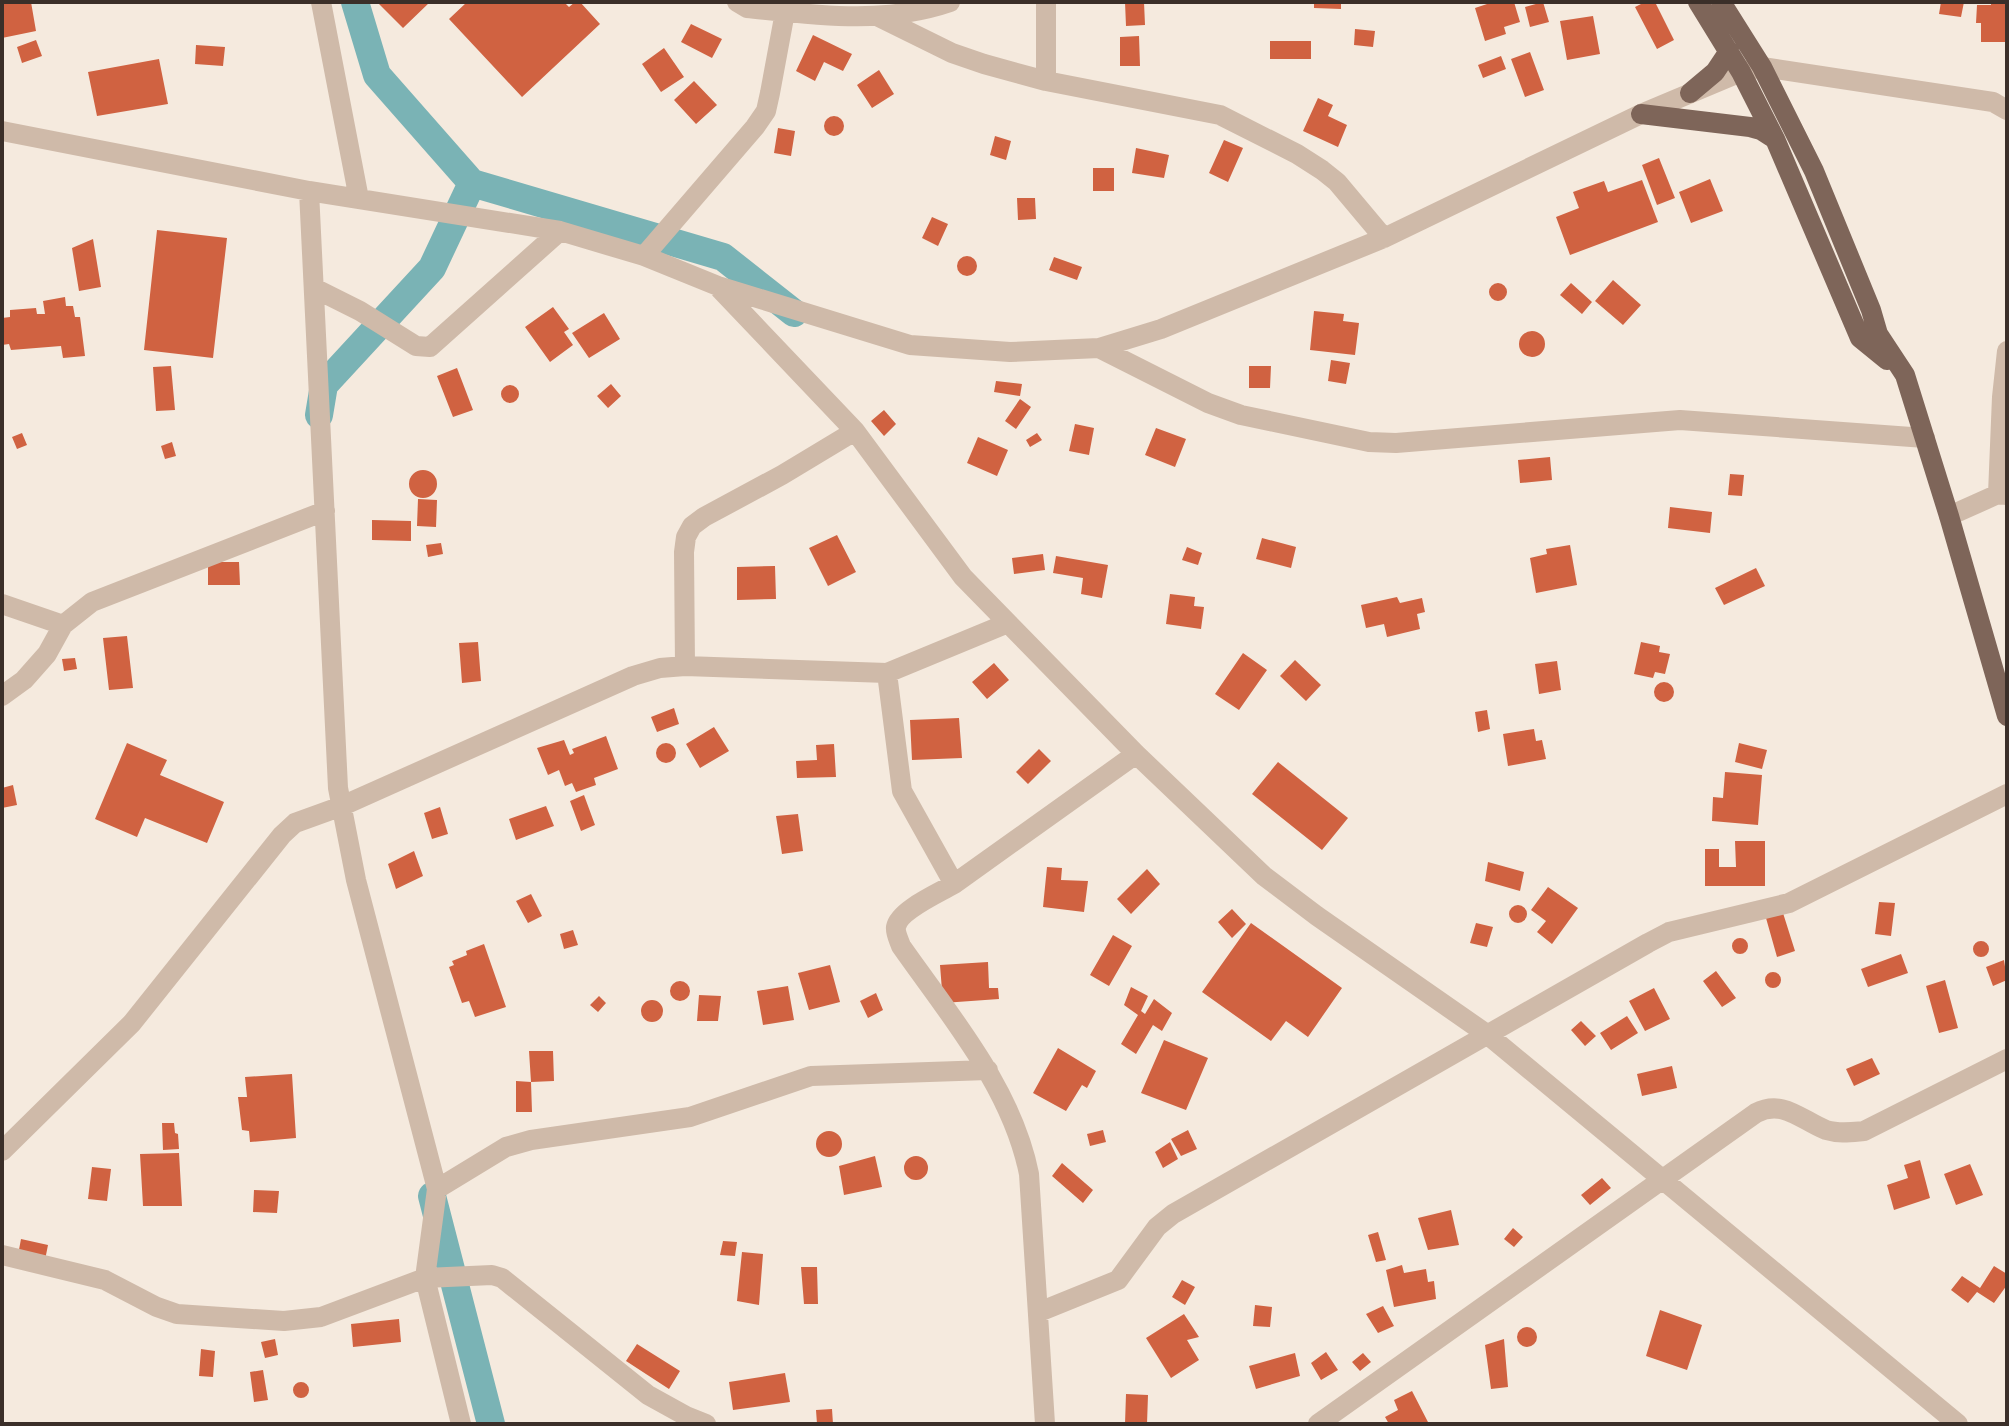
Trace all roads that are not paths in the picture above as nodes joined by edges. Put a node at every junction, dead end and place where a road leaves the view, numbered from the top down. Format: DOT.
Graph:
graph roads {
  1 [pos="321,2"];
  2 [pos="737,2"];
  3 [pos="950,2"];
  4 [pos="1046,2"];
  5 [pos="1698,2"];
  6 [pos="1721,2"];
  7 [pos="785,12"];
  8 [pos="879,17"];
  9 [pos="1729,51"];
  10 [pos="1762,67"];
  11 [pos="1741,72"];
  12 [pos="1046,81"];
  13 [pos="1690,93"];
  14 [pos="2002,103"];
  15 [pos="1641,114"];
  16 [pos="2,131"];
  17 [pos="1775,139"];
  18 [pos="309,191"];
  19 [pos="359,199"];
  20 [pos="560,231"];
  21 [pos="1384,238"];
  22 [pos="644,256"];
  23 [pos="718,286"];
  24 [pos="314,288"];
  25 [pos="1099,348"];
  26 [pos="2007,351"];
  27 [pos="1905,375"];
  28 [pos="855,431"];
  29 [pos="1925,438"];
  30 [pos="2002,495"];
  31 [pos="325,511"];
  32 [pos="1949,516"];
  33 [pos="2,604"];
  34 [pos="1008,623"];
  35 [pos="63,625"];
  36 [pos="685,666"];
  37 [pos="887,673"];
  38 [pos="2,696"];
  39 [pos="2005,706"];
  40 [pos="1136,754"];
  41 [pos="2007,794"];
  42 [pos="342,806"];
  43 [pos="954,884"];
  44 [pos="1488,1035"];
  45 [pos="2007,1059"];
  46 [pos="988,1070"];
  47 [pos="2,1151"];
  48 [pos="1661,1180"];
  49 [pos="437,1189"];
  50 [pos="2,1255"];
  51 [pos="425,1278"];
  52 [pos="1039,1312"];
  53 [pos="461,1424"];
  54 [pos="706,1424"];
  55 [pos="1045,1424"];
  56 [pos="1318,1424"];
  57 [pos="1958,1424"];
  1 -- 19 [label="street"];
  2 -- 7 [label="street"];
  3 -- 8 [label="street"];
  4 -- 12 [label="street"];
  5 -- 9 [label="main road"];
  6 -- 10 [label="main road"];
  7 -- 8 [label="street"];
  7 -- 22 [label="street"];
  8 -- 12 [label="street"];
  9 -- 11 [label="main road"];
  9 -- 13 [label="main road"];
  10 -- 11 [label="street"];
  10 -- 14 [label="street"];
  10 -- 27 [label="main road"];
  11 -- 13 [label="street"];
  11 -- 17 [label="main road"];
  12 -- 21 [label="street"];
  13 -- 15 [label="street"];
  15 -- 17 [label="main road"];
  15 -- 21 [label="street"];
  16 -- 18 [label="street"];
  17 -- 27 [label="main road"];
  18 -- 19 [label="street"];
  18 -- 24 [label="street"];
  19 -- 20 [label="street"];
  20 -- 22 [label="street"];
  20 -- 24 [label="street"];
  21 -- 25 [label="street"];
  22 -- 23 [label="street"];
  23 -- 25 [label="street"];
  23 -- 28 [label="street"];
  24 -- 31 [label="street"];
  25 -- 29 [label="street"];
  26 -- 30 [label="street"];
  27 -- 29 [label="main road"];
  28 -- 34 [label="street"];
  28 -- 36 [label="street"];
  29 -- 32 [label="main road"];
  30 -- 32 [label="street"];
  31 -- 35 [label="street"];
  31 -- 42 [label="street"];
  32 -- 39 [label="main road"];
  33 -- 35 [label="street"];
  34 -- 37 [label="street"];
  34 -- 40 [label="street"];
  35 -- 38 [label="street"];
  36 -- 37 [label="street"];
  36 -- 42 [label="street"];
  37 -- 43 [label="street"];
  40 -- 43 [label="street"];
  40 -- 44 [label="street"];
  41 -- 44 [label="street"];
  42 -- 47 [label="street"];
  42 -- 49 [label="street"];
  43 -- 46 [label="street"];
  44 -- 48 [label="street"];
  44 -- 52 [label="street"];
  45 -- 48 [label="street"];
  46 -- 49 [label="street"];
  46 -- 52 [label="street"];
  48 -- 56 [label="street"];
  48 -- 57 [label="street"];
  49 -- 51 [label="street"];
  50 -- 51 [label="street"];
  51 -- 53 [label="street"];
  51 -- 54 [label="street"];
  52 -- 55 [label="street"];
}
